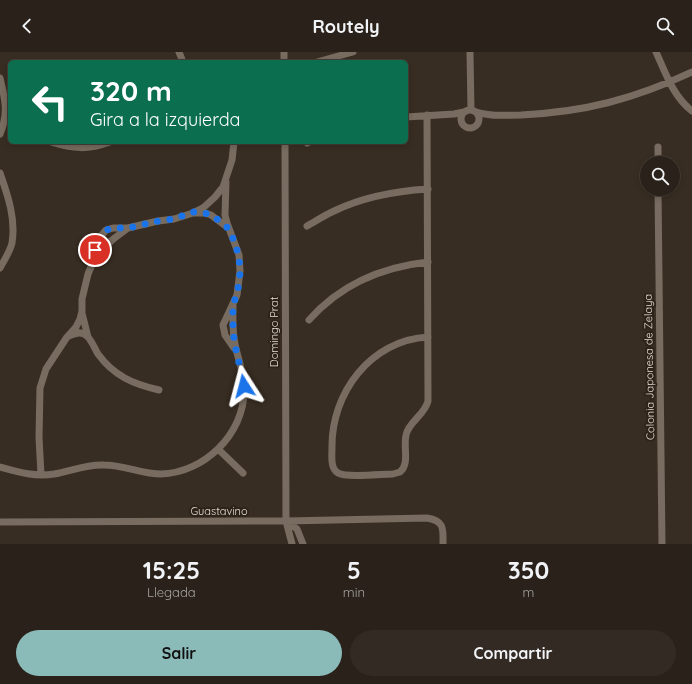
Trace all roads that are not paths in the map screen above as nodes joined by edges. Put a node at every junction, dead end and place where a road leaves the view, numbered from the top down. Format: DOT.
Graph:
graph roads {
  1 [pos="353,52"];
  2 [pos="470,52"];
  3 [pos="656,52"];
  4 [pos="324,60"];
  5 [pos="692,72"];
  6 [pos="0,78"];
  7 [pos="670,82"];
  8 [pos="5,98"];
  9 [pos="8,102"];
  10 [pos="470,111"];
  11 [pos="692,111"];
  12 [pos="427,115"];
  13 [pos="446,115"];
  14 [pos="491,116"];
  15 [pos="408,117"];
  16 [pos="7,122"];
  17 [pos="477,124"];
  18 [pos="464,125"];
  19 [pos="0,134"];
  20 [pos="58,144"];
  21 [pos="103,144"];
  22 [pos="234,144"];
  23 [pos="284,144"];
  24 [pos="658,147"];
  25 [pos="658,156"];
  26 [pos="0,174"];
  27 [pos="227,177"];
  28 [pos="428,189"];
  29 [pos="658,196"];
  30 [pos="215,197"];
  31 [pos="225,203"];
  32 [pos="207,204"];
  33 [pos="193,212"];
  34 [pos="225,212"];
  35 [pos="207,213"];
  36 [pos="215,218"];
  37 [pos="307,226"];
  38 [pos="111,228"];
  39 [pos="128,228"];
  40 [pos="229,229"];
  41 [pos="116,237"];
  42 [pos="97,242"];
  43 [pos="104,248"];
  44 [pos="94,260"];
  45 [pos="428,262"];
  46 [pos="0,268"];
  47 [pos="82,311"];
  48 [pos="309,320"];
  49 [pos="88,336"];
  50 [pos="67,337"];
  51 [pos="428,337"];
  52 [pos="159,390"];
  53 [pos="218,449"];
  54 [pos="0,467"];
  55 [pos="243,473"];
  56 [pos="41,475"];
  57 [pos="286,521"];
  58 [pos="0,522"];
  59 [pos="302,541"];
  60 [pos="291,542"];
  61 [pos="443,544"];
  62 [pos="662,544"];
  1 -- 4 [label="street"];
  2 -- 10 [label="street"];
  3 -- 7 [label="street"];
  5 -- 7 [label="street"];
  6 -- 8 [label="street"];
  7 -- 11 [label="street"];
  7 -- 14 [label="street"];
  8 -- 9 [label="street"];
  8 -- 16 [label="street"];
  10 -- 13 [label="street"];
  10 -- 14 [label="street"];
  10 -- 17 [label="street"];
  10 -- 18 [label="street"];
  12 -- 13 [label="street"];
  12 -- 15 [label="street"];
  12 -- 28 [label="street"];
  13 -- 18 [label="street"];
  14 -- 17 [label="street"];
  16 -- 19 [label="street"];
  17 -- 18 [label="street"];
  20 -- 21 [label="street"];
  22 -- 27 [label="street"];
  23 -- 57 [label="street, Domingo Prat"];
  24 -- 25 [label="street"];
  26 -- 46 [label="street"];
  27 -- 30 [label="street"];
  27 -- 31 [label="street"];
  28 -- 37 [label="street"];
  28 -- 45 [label="street"];
  29 -- 62 [label="street, Colonia Japonesa de Zelaya"];
  30 -- 31 [label="street"];
  30 -- 32 [label="street"];
  31 -- 34 [label="street"];
  32 -- 33 [label="street"];
  32 -- 35 [label="street"];
  33 -- 35 [label="street"];
  33 -- 39 [label="street"];
  34 -- 36 [label="street"];
  34 -- 40 [label="street"];
  35 -- 36 [label="street"];
  36 -- 40 [label="street"];
  38 -- 39 [label="street"];
  38 -- 41 [label="street"];
  38 -- 42 [label="street"];
  39 -- 41 [label="street"];
  40 -- 53 [label="street"];
  41 -- 43 [label="street"];
  42 -- 43 [label="street"];
  42 -- 44 [label="street"];
  43 -- 44 [label="street"];
  44 -- 47 [label="street"];
  45 -- 48 [label="street"];
  45 -- 51 [label="street"];
  47 -- 49 [label="street"];
  47 -- 50 [label="street"];
  49 -- 50 [label="street"];
  49 -- 52 [label="street"];
  50 -- 56 [label="street"];
  51 -- 51 [label="street"];
  53 -- 55 [label="street"];
  53 -- 56 [label="street"];
  54 -- 56 [label="street"];
  57 -- 58 [label="street, Guastavino"];
  57 -- 59 [label="street"];
  57 -- 60 [label="street, Domingo Prat"];
  57 -- 61 [label="street, Guastavino"];
  59 -- 60 [label="street"];
}
